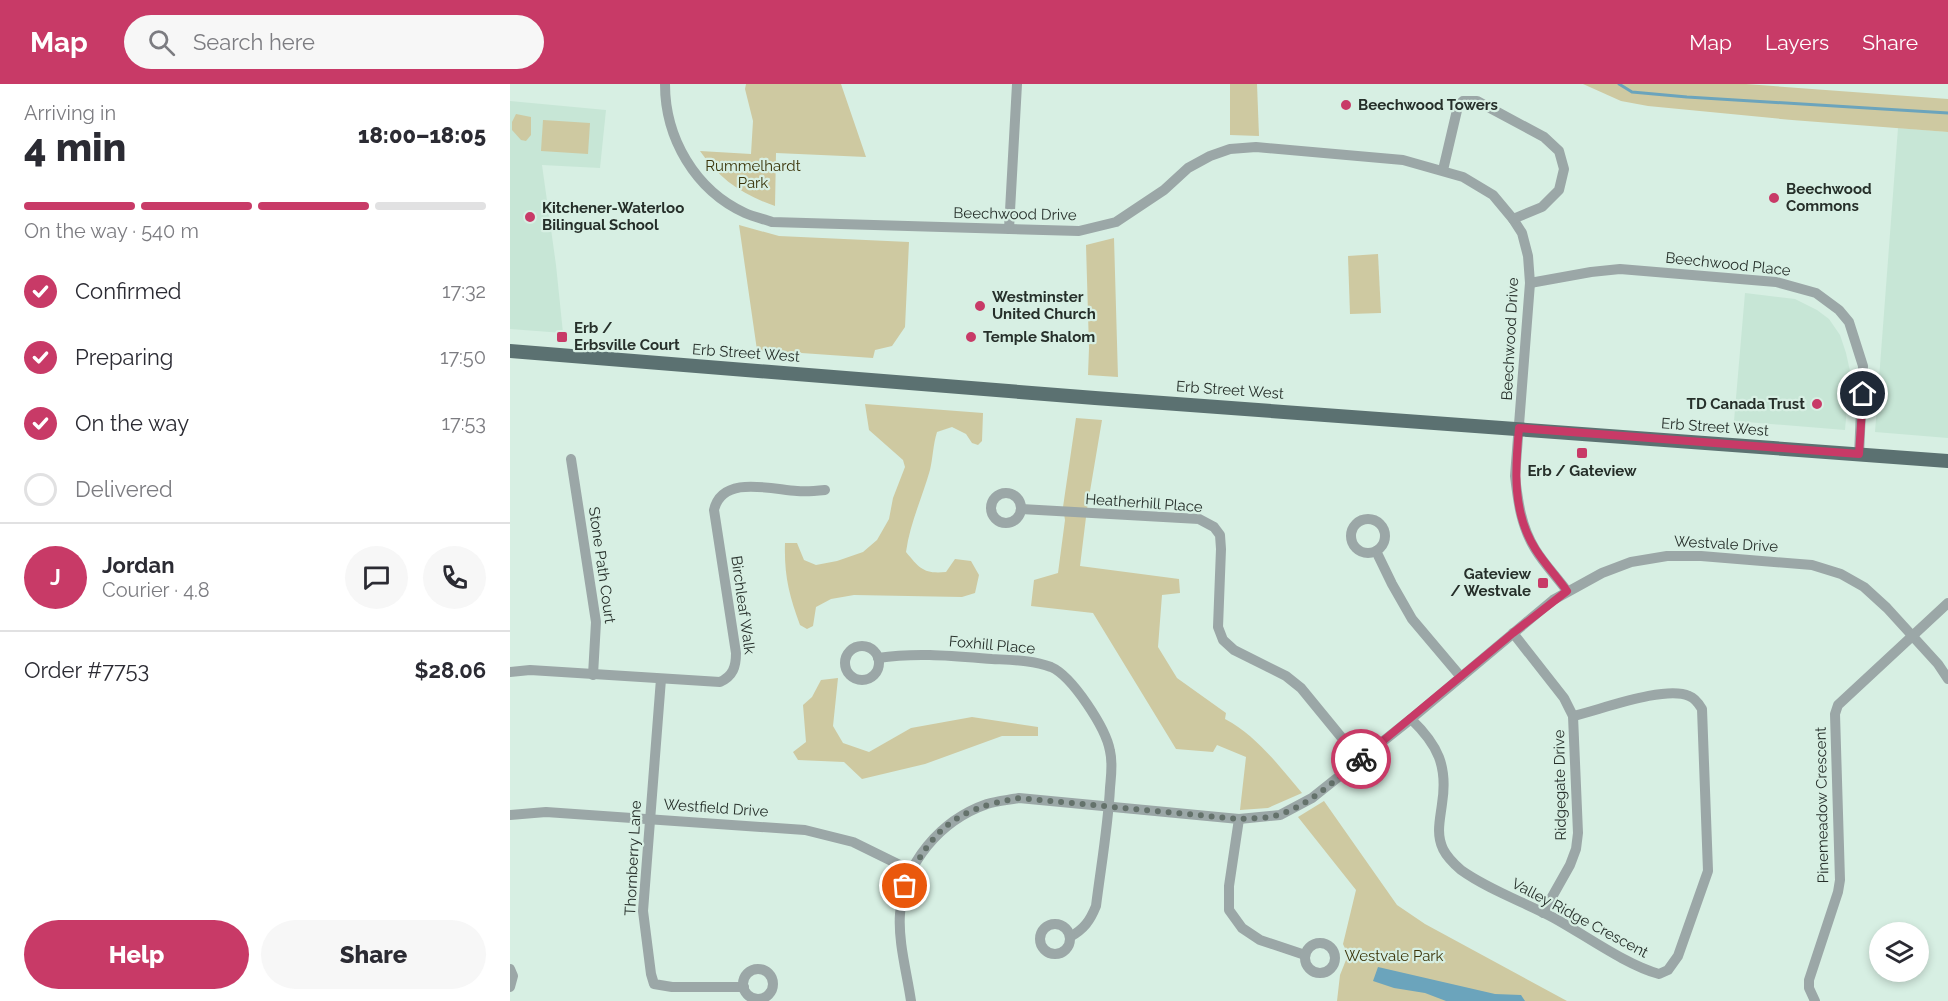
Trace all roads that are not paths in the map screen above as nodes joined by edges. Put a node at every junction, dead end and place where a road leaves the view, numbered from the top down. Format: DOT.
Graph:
graph roads {
  1 [pos="665,84"];
  2 [pos="1017,84"];
  3 [pos="1443,170"];
  4 [pos="1513,219"];
  5 [pos="1009,229"];
  6 [pos="1530,283"];
  7 [pos="510,351"];
  8 [pos="1519,428"];
  9 [pos="1859,454"];
  10 [pos="571,459"];
  11 [pos="1948,461"];
  12 [pos="825,490"];
  13 [pos="1021,509"];
  14 [pos="1376,551"];
  15 [pos="1567,591"];
  16 [pos="1948,603"];
  17 [pos="1513,633"];
  18 [pos="1912,636"];
  19 [pos="878,658"];
  20 [pos="510,672"];
  21 [pos="593,675"];
  22 [pos="1461,677"];
  23 [pos="661,679"];
  24 [pos="1948,679"];
  25 [pos="1573,716"];
  26 [pos="1411,719"];
  27 [pos="1360,760"];
  28 [pos="1109,806"];
  29 [pos="510,815"];
  30 [pos="650,818"];
  31 [pos="1239,819"];
  32 [pos="912,871"];
  33 [pos="1543,913"];
  34 [pos="1070,937"];
  35 [pos="1305,955"];
  36 [pos="510,969"];
  37 [pos="510,987"];
  38 [pos="744,987"];
  39 [pos="911,1001"];
  40 [pos="1815,1001"];
  1 -- 5 [label="street, Beechwood Drive"];
  2 -- 5 [label="street"];
  3 -- 4 [label="street, Beechwood Drive"];
  3 -- 4 [label="street"];
  3 -- 5 [label="street, Beechwood Drive"];
  4 -- 6 [label="street, Beechwood Drive"];
  6 -- 8 [label="street, Beechwood Drive"];
  6 -- 9 [label="street, Beechwood Place"];
  7 -- 8 [label="main road, Erb Street West"];
  8 -- 9 [label="main road, Erb Street West"];
  8 -- 15 [label="street, Beechwood Drive"];
  9 -- 11 [label="main road, Erb Street West"];
  10 -- 21 [label="street, Stone Path Court"];
  12 -- 23 [label="street, Birchleaf Walk"];
  13 -- 27 [label="street, Heatherhill Place"];
  14 -- 22 [label="street"];
  15 -- 17 [label="street, Westvale Drive"];
  15 -- 18 [label="street, Westvale Drive"];
  16 -- 18 [label="street, Pinemeadow Crescent"];
  17 -- 22 [label="street, Westvale Drive"];
  17 -- 25 [label="street, Ridgegate Drive"];
  18 -- 24 [label="street, Westvale Drive"];
  18 -- 40 [label="street, Pinemeadow Crescent"];
  19 -- 28 [label="street, Foxhill Place"];
  20 -- 21 [label="street, Birchleaf Walk"];
  21 -- 23 [label="street, Birchleaf Walk"];
  22 -- 26 [label="street, Westvale Drive"];
  23 -- 30 [label="street, Thornberry Lane"];
  25 -- 33 [label="street, Ridgegate Drive"];
  25 -- 33 [label="street, Valley Ridge Crescent"];
  26 -- 27 [label="street, Westvale Drive"];
  26 -- 33 [label="street, Valley Ridge Crescent"];
  27 -- 31 [label="street, Westvale Drive"];
  28 -- 31 [label="street, Westvale Drive"];
  28 -- 32 [label="street, Westvale Drive"];
  28 -- 34 [label="street, Foxhill Place"];
  29 -- 30 [label="street, Westfield Drive"];
  30 -- 32 [label="street, Westfield Drive"];
  30 -- 38 [label="street, Thornberry Lane"];
  31 -- 35 [label="street"];
  32 -- 39 [label="street, Westvale Drive"];
  36 -- 37 [label="street"];
}
